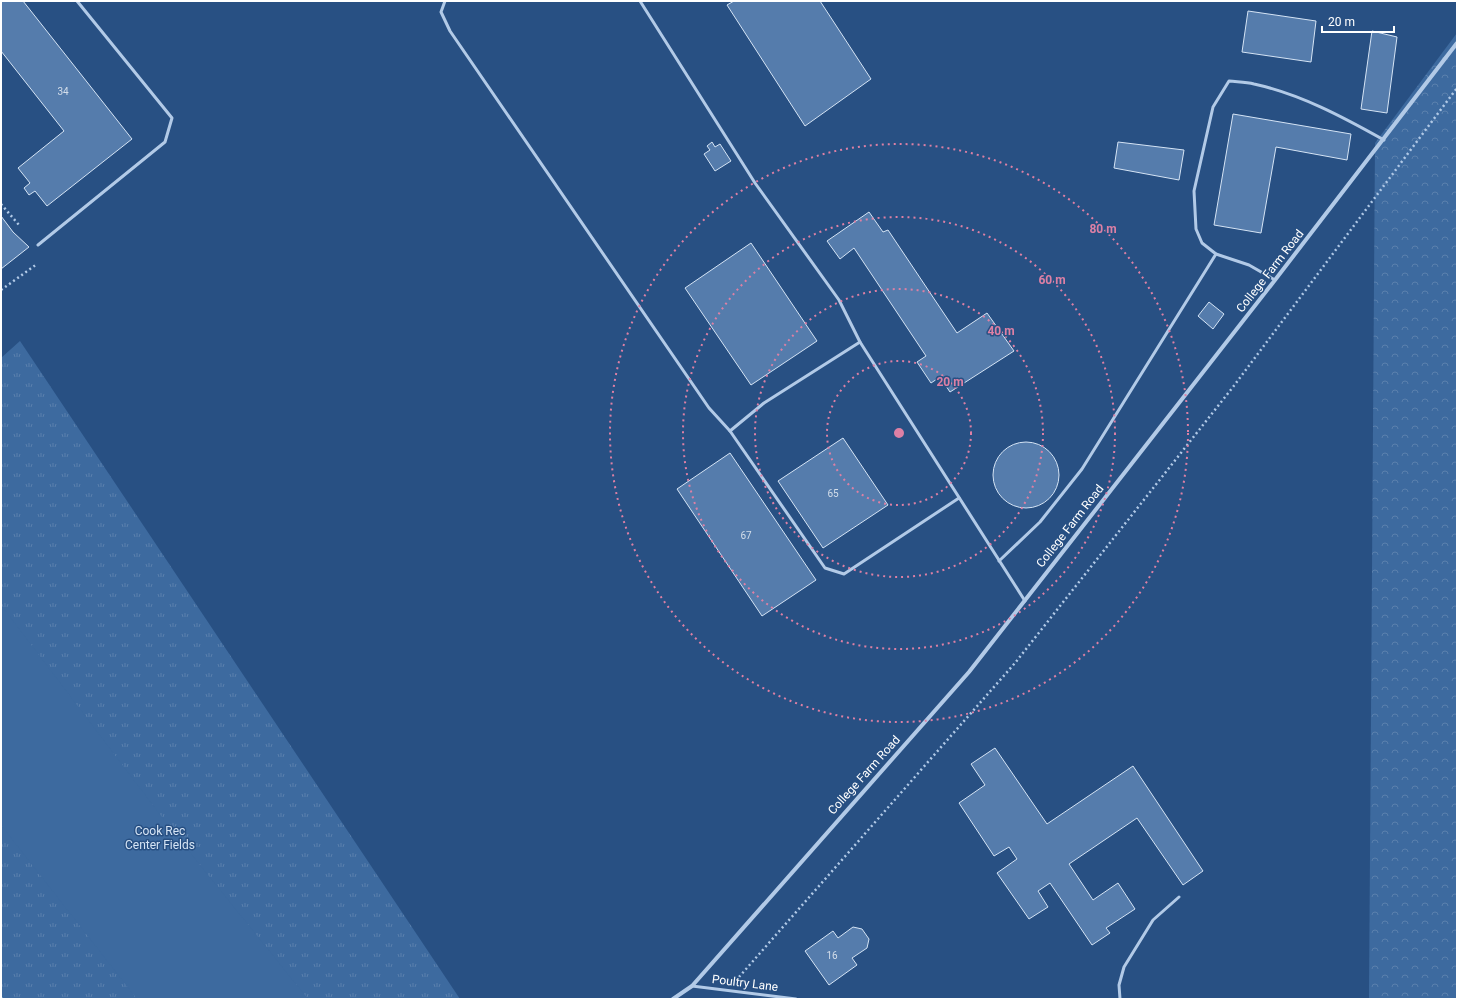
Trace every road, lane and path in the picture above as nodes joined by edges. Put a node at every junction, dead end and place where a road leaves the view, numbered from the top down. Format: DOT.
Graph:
graph roads {
  1 [pos="77,1"];
  2 [pos="445,1"];
  3 [pos="640,1"];
  4 [pos="1457,43"];
  5 [pos="1457,88"];
  6 [pos="1384,140"];
  7 [pos="1,204"];
  8 [pos="19,225"];
  9 [pos="38,245"];
  10 [pos="1216,254"];
  11 [pos="37,264"];
  12 [pos="1275,280"];
  13 [pos="1,290"];
  14 [pos="860,342"];
  15 [pos="730,431"];
  16 [pos="959,498"];
  17 [pos="999,560"];
  18 [pos="1025,600"];
  19 [pos="1179,897"];
  20 [pos="692,986"];
  21 [pos="727,990"];
  22 [pos="673,999"];
  23 [pos="796,999"];
  24 [pos="1120,999"];
  1 -- 9 [label="lane"];
  2 -- 15 [label="lane"];
  3 -- 14 [label="lane"];
  4 -- 6 [label="street, College Farm Road"];
  5 -- 21 [label="path"];
  6 -- 10 [label="lane"];
  6 -- 12 [label="street, College Farm Road"];
  7 -- 8 [label="path"];
  10 -- 12 [label="lane"];
  10 -- 17 [label="lane"];
  11 -- 13 [label="path"];
  12 -- 18 [label="street, College Farm Road"];
  14 -- 15 [label="lane"];
  14 -- 16 [label="lane"];
  15 -- 16 [label="lane"];
  16 -- 17 [label="lane"];
  17 -- 18 [label="lane"];
  18 -- 20 [label="street, College Farm Road"];
  19 -- 24 [label="lane"];
  20 -- 21 [label="lane, Poultry Lane"];
  20 -- 22 [label="street, College Farm Road"];
  21 -- 23 [label="lane, Poultry Lane"];
}
